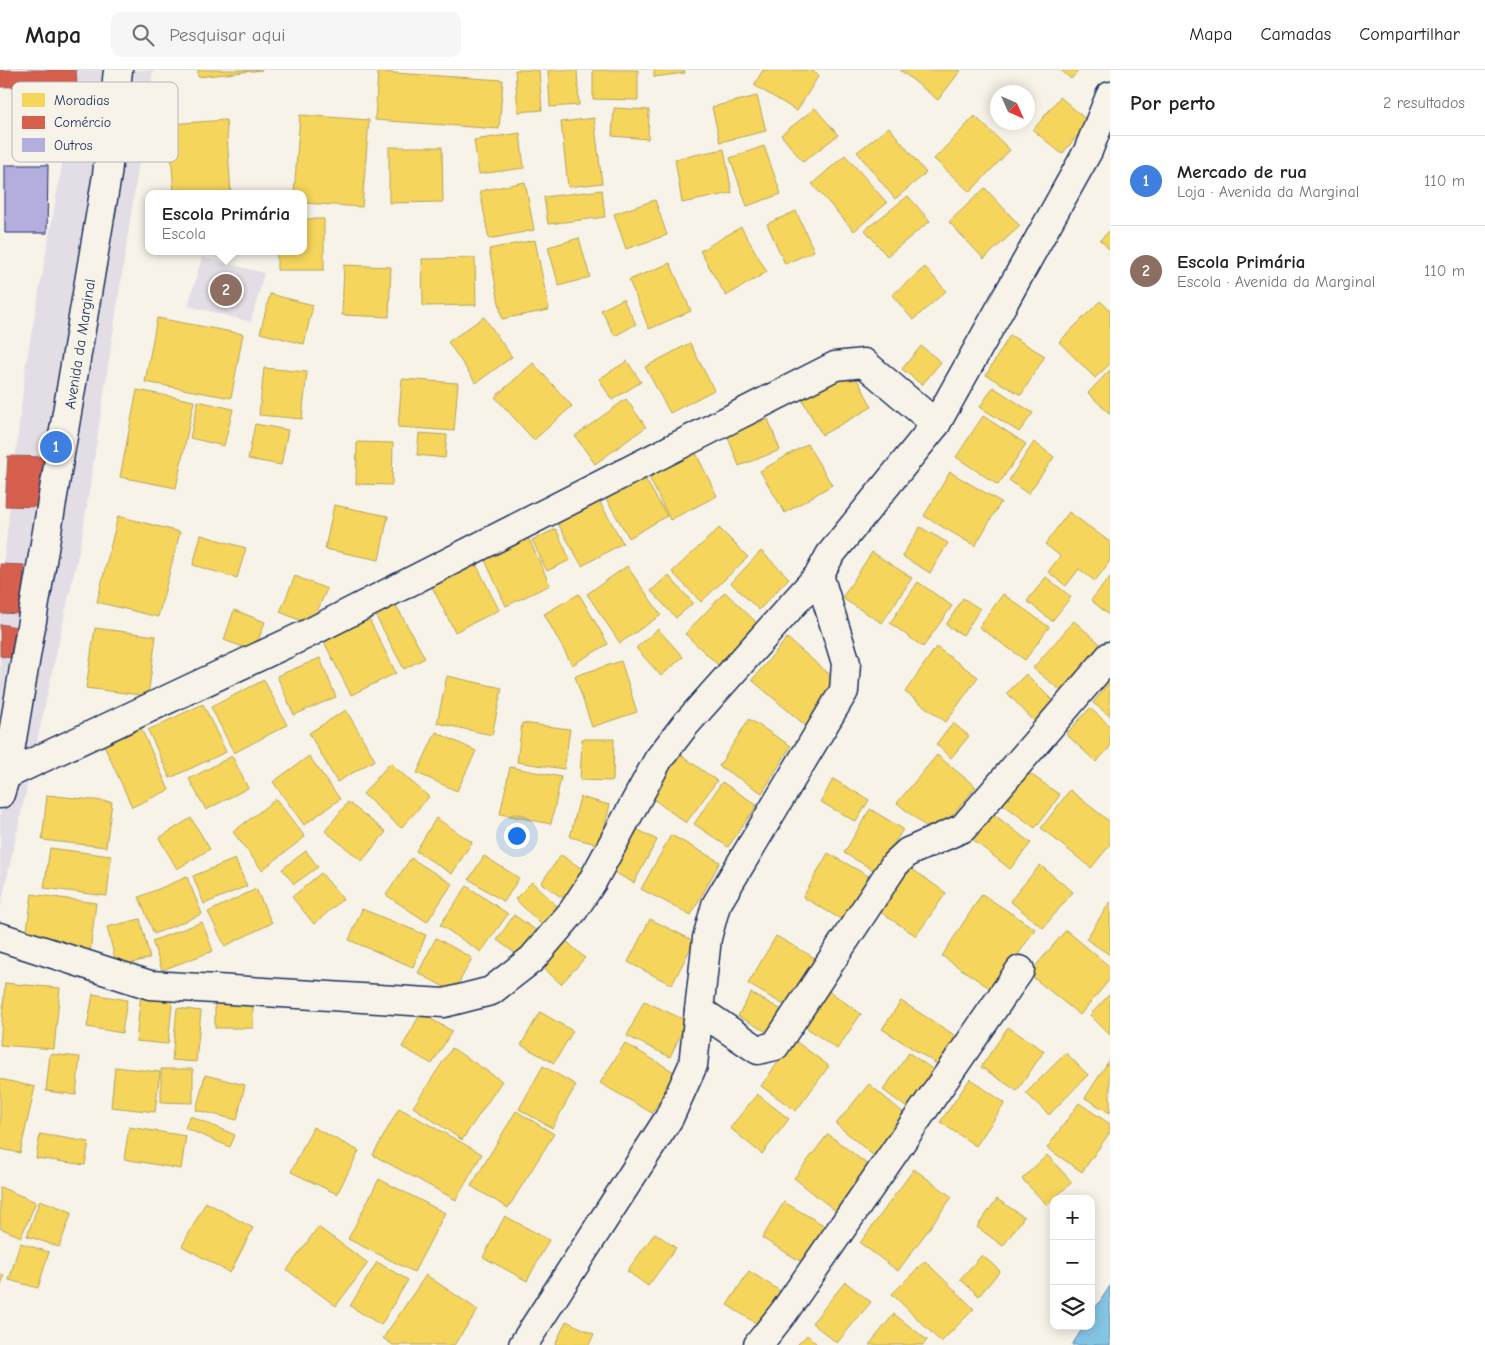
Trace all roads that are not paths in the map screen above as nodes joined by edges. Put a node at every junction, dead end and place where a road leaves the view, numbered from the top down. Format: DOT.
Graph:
graph roads {
  1 [pos="1110,96"];
  2 [pos="1099,152"];
  3 [pos="109,162"];
  4 [pos="936,424"];
  5 [pos="819,575"];
  6 [pos="1110,656"];
  7 [pos="3,784"];
  8 [pos="0,937"];
  9 [pos="1020,970"];
  10 [pos="699,1010"];
  11 [pos="523,1345"];
  12 [pos="758,1345"];
  1 -- 2 [label="street"];
  2 -- 4 [label="street"];
  3 -- 7 [label="street, Avenida da Marginal"];
  4 -- 5 [label="street"];
  4 -- 7 [label="street"];
  5 -- 8 [label="street"];
  5 -- 10 [label="street"];
  6 -- 10 [label="street"];
  9 -- 12 [label="street"];
  10 -- 11 [label="street"];
}
